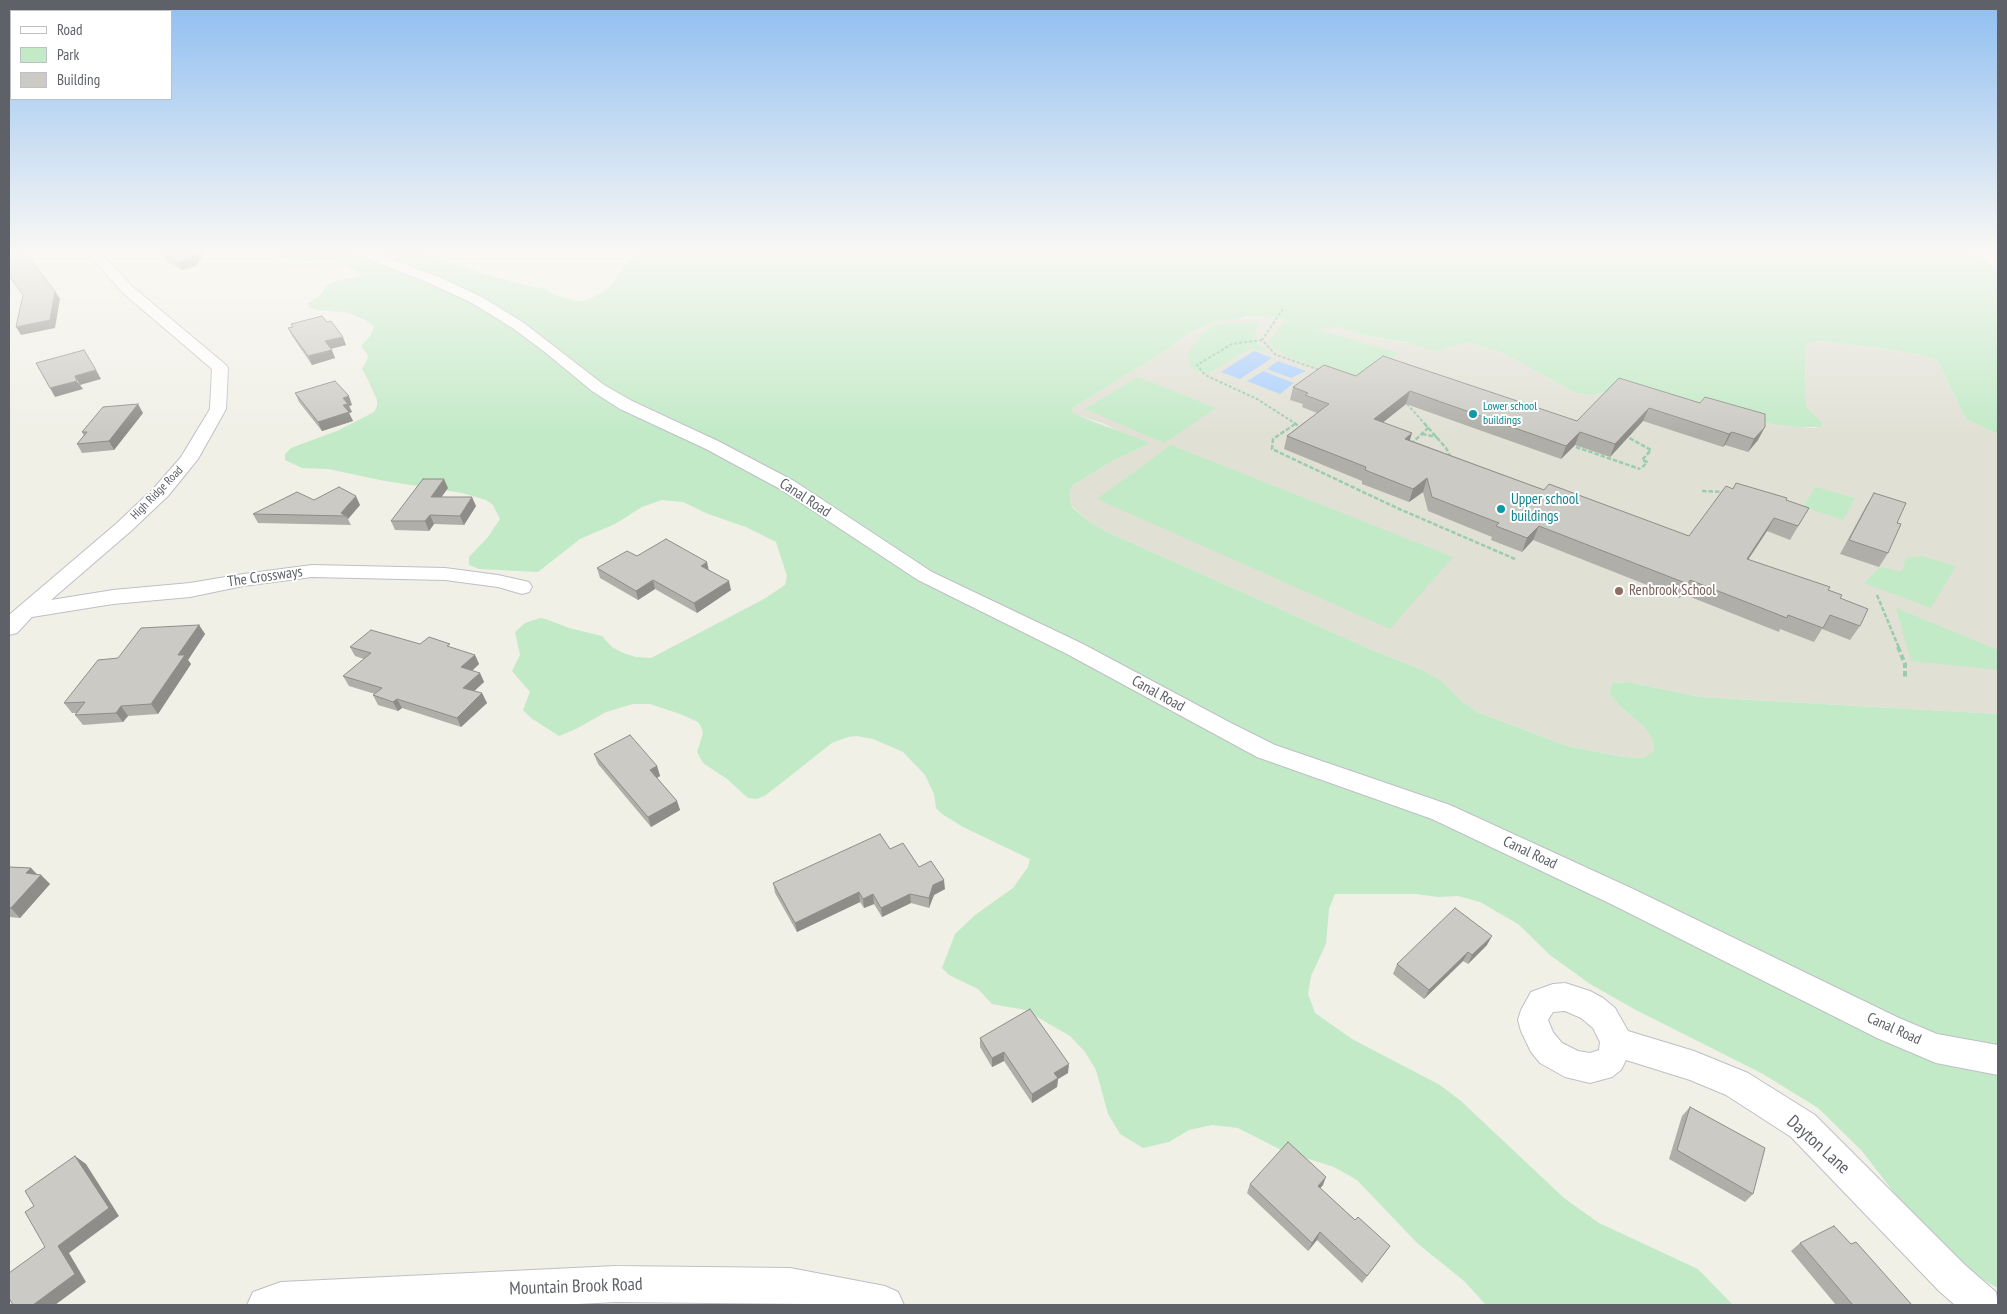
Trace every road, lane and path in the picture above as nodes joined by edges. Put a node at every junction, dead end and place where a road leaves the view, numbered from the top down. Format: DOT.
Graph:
graph roads {
  1 [pos="153,311"];
  2 [pos="495,311"];
  3 [pos="1281,311"];
  4 [pos="1262,340"];
  5 [pos="1322,371"];
  6 [pos="1407,404"];
  7 [pos="1295,424"];
  8 [pos="1429,427"];
  9 [pos="1302,428"];
  10 [pos="1626,428"];
  11 [pos="1421,434"];
  12 [pos="1437,436"];
  13 [pos="1408,446"];
  14 [pos="1576,448"];
  15 [pos="1452,460"];
  16 [pos="1702,491"];
  17 [pos="1731,494"];
  18 [pos="1515,559"];
  19 [pos="522,587"];
  20 [pos="1877,595"];
  21 [pos="17,612"];
  22 [pos="9,628"];
  23 [pos="1905,679"];
  24 [pos="1616,1042"];
  25 [pos="1998,1060"];
  26 [pos="266,1305"];
  27 [pos="885,1305"];
  28 [pos="1983,1305"];
  1 -- 21 [label="street, High Ridge Road"];
  2 -- 25 [label="street, Canal Road"];
  3 -- 4 [label="path"];
  4 -- 5 [label="path"];
  4 -- 7 [label="path"];
  6 -- 8 [label="path"];
  7 -- 9 [label="path"];
  7 -- 18 [label="path"];
  8 -- 11 [label="path"];
  8 -- 12 [label="path"];
  10 -- 14 [label="path"];
  11 -- 12 [label="path"];
  11 -- 13 [label="path"];
  12 -- 15 [label="path"];
  16 -- 17 [label="path"];
  19 -- 21 [label="street, The Crossways"];
  20 -- 23 [label="path"];
  21 -- 22 [label="street, High Ridge Road"];
  24 -- 28 [label="street, Dayton Lane"];
  26 -- 27 [label="street, Mountain Brook Road"];
}
